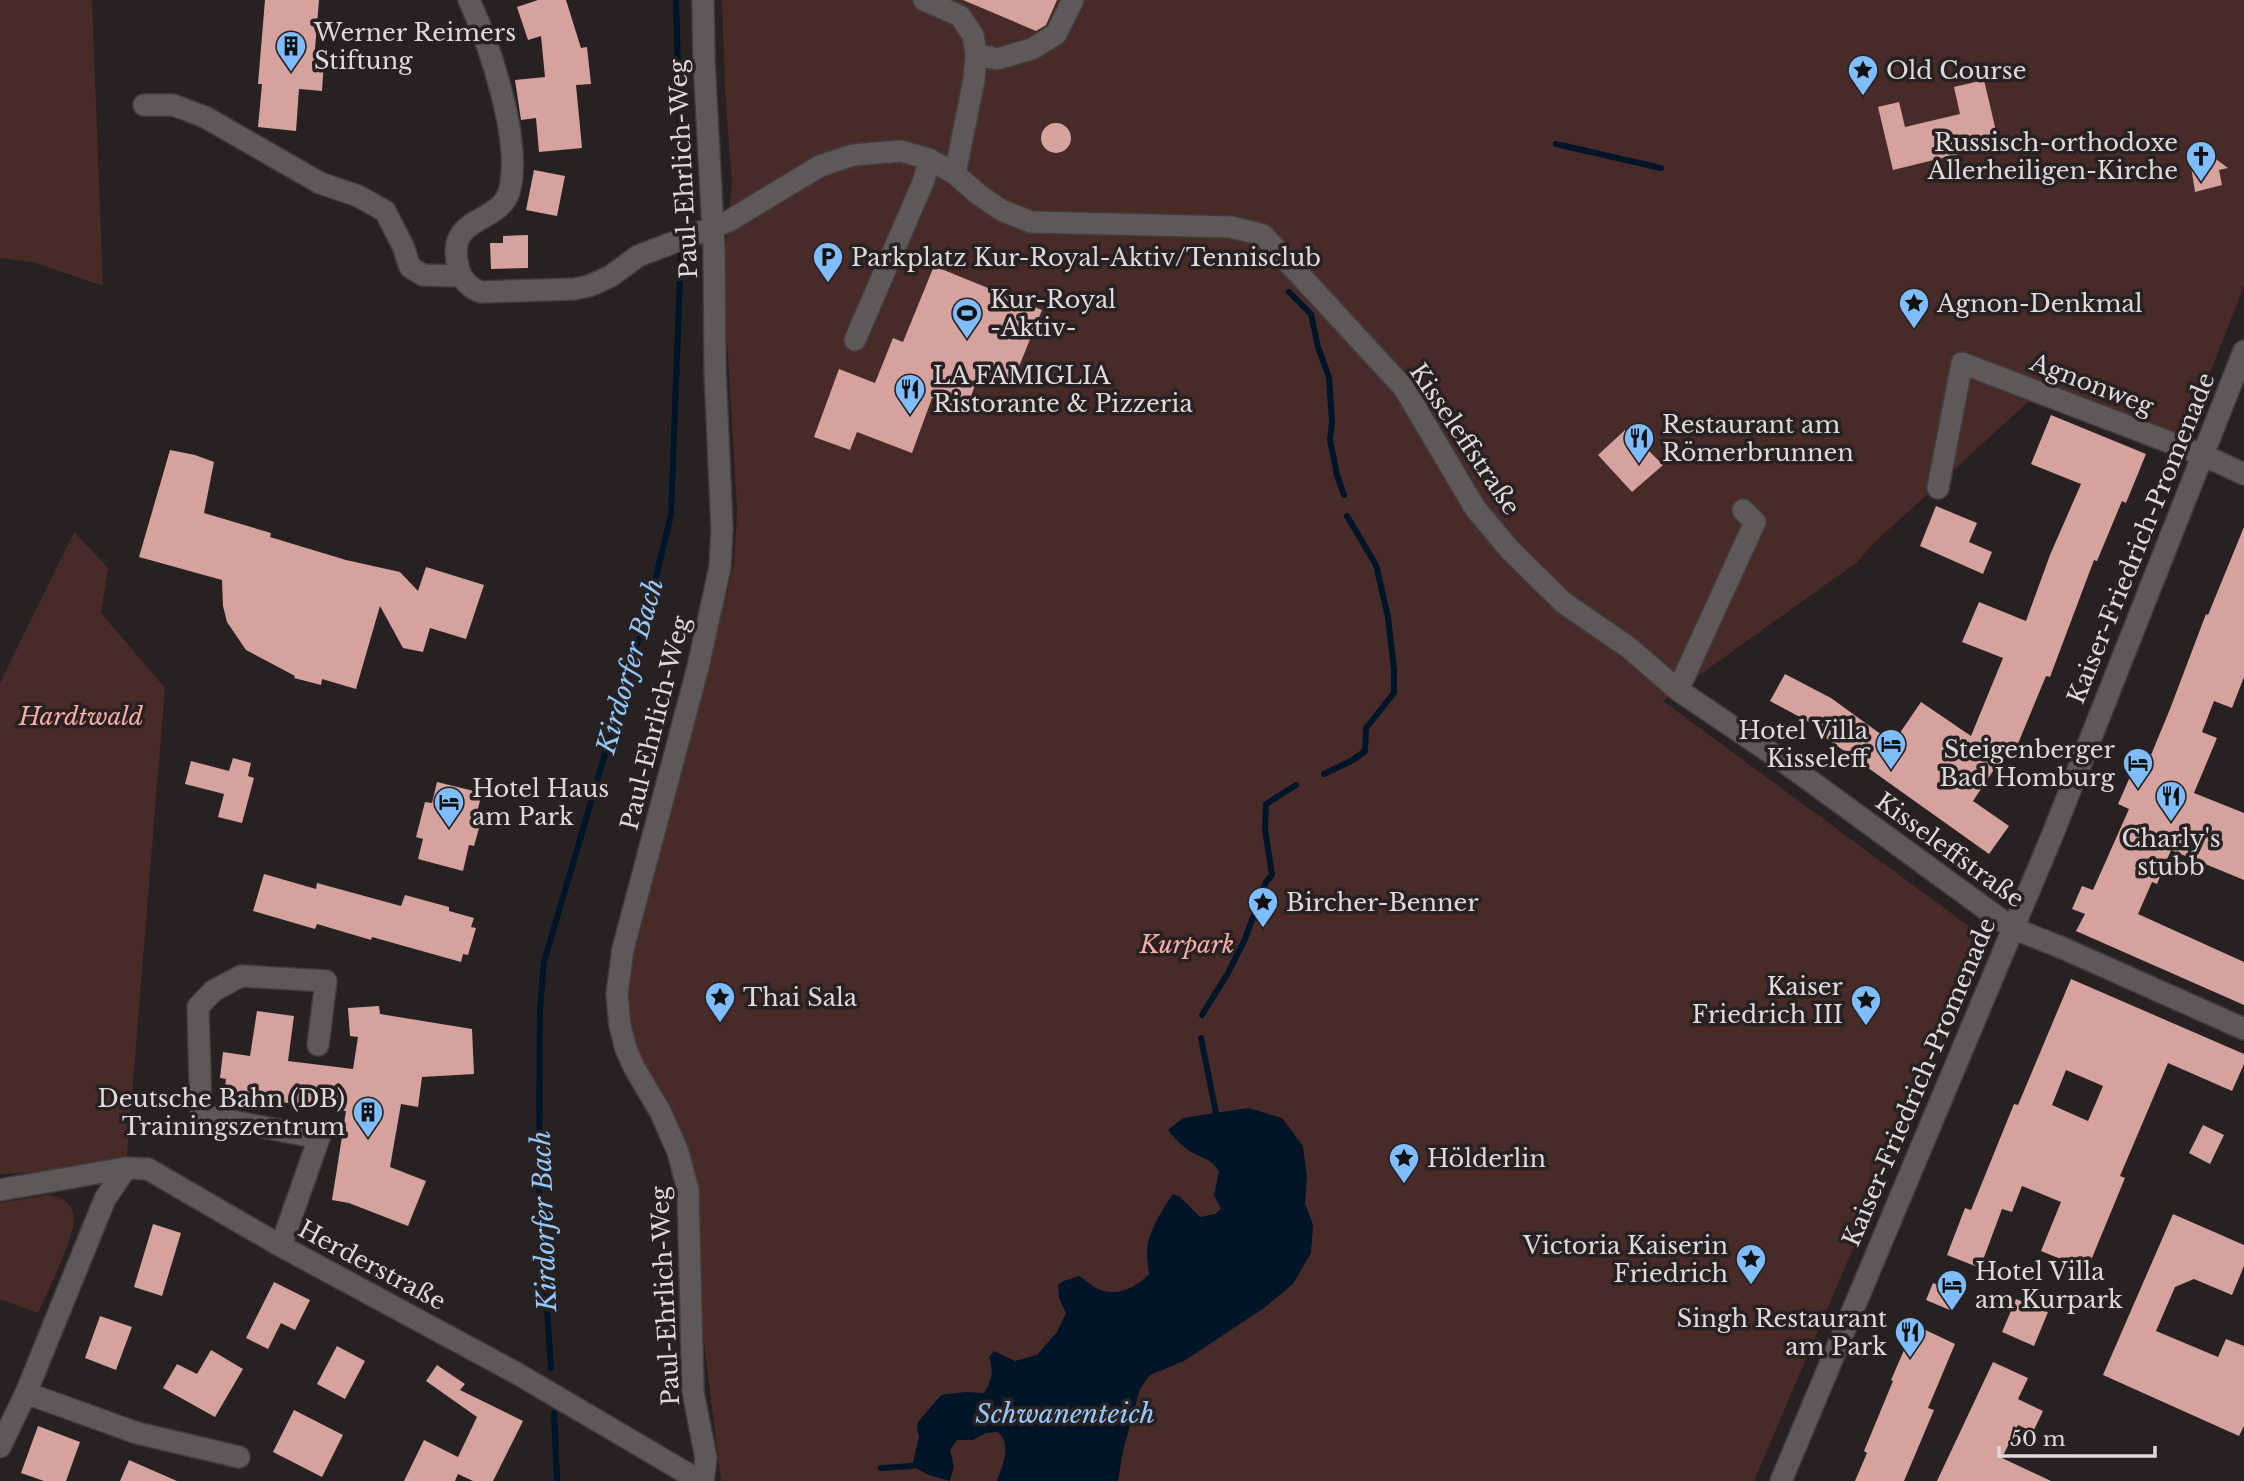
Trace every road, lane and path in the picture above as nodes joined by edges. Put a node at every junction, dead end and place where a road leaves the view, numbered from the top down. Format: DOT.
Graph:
graph roads {
  1 [pos="469,0"];
  2 [pos="703,0"];
  3 [pos="924,0"];
  4 [pos="1073,0"];
  5 [pos="976,54"];
  6 [pos="144,105"];
  7 [pos="929,159"];
  8 [pos="956,174"];
  9 [pos="714,228"];
  10 [pos="461,276"];
  11 [pos="855,340"];
  12 [pos="2244,351"];
  13 [pos="2203,455"];
  14 [pos="2244,474"];
  15 [pos="1938,488"];
  16 [pos="1743,510"];
  17 [pos="1678,690"];
  18 [pos="2012,928"];
  19 [pos="2244,1029"];
  20 [pos="318,1045"];
  21 [pos="126,1168"];
  22 [pos="0,1190"];
  23 [pos="281,1246"];
  24 [pos="26,1393"];
  25 [pos="0,1447"];
  26 [pos="239,1457"];
  27 [pos="696,1480"];
  28 [pos="1781,1481"];
  1 -- 10 [label="street"];
  2 -- 9 [label="street, Paul-Ehrlich-Weg"];
  3 -- 5 [label="street"];
  4 -- 5 [label="street"];
  5 -- 8 [label="street"];
  6 -- 10 [label="street"];
  7 -- 8 [label="street, Kisseleffstraße"];
  7 -- 9 [label="street, Kisseleffstraße"];
  7 -- 11 [label="street"];
  8 -- 17 [label="street, Kisseleffstraße"];
  9 -- 10 [label="street, Kisseleffstraße"];
  9 -- 27 [label="street, Paul-Ehrlich-Weg"];
  12 -- 13 [label="street, Kaiser-Friedrich-Promenade"];
  13 -- 14 [label="street, Agnonweg"];
  13 -- 15 [label="street, Agnonweg"];
  13 -- 18 [label="street, Kaiser-Friedrich-Promenade"];
  16 -- 17 [label="street"];
  17 -- 18 [label="street, Kisseleffstraße"];
  18 -- 19 [label="street, Kisseleffstraße"];
  18 -- 28 [label="street, Kaiser-Friedrich-Promenade"];
  20 -- 23 [label="street"];
  21 -- 22 [label="street, Herderstraße"];
  21 -- 23 [label="street, Herderstraße"];
  21 -- 24 [label="street"];
  23 -- 27 [label="street, Herderstraße"];
  24 -- 25 [label="street"];
  24 -- 26 [label="street"];
}
